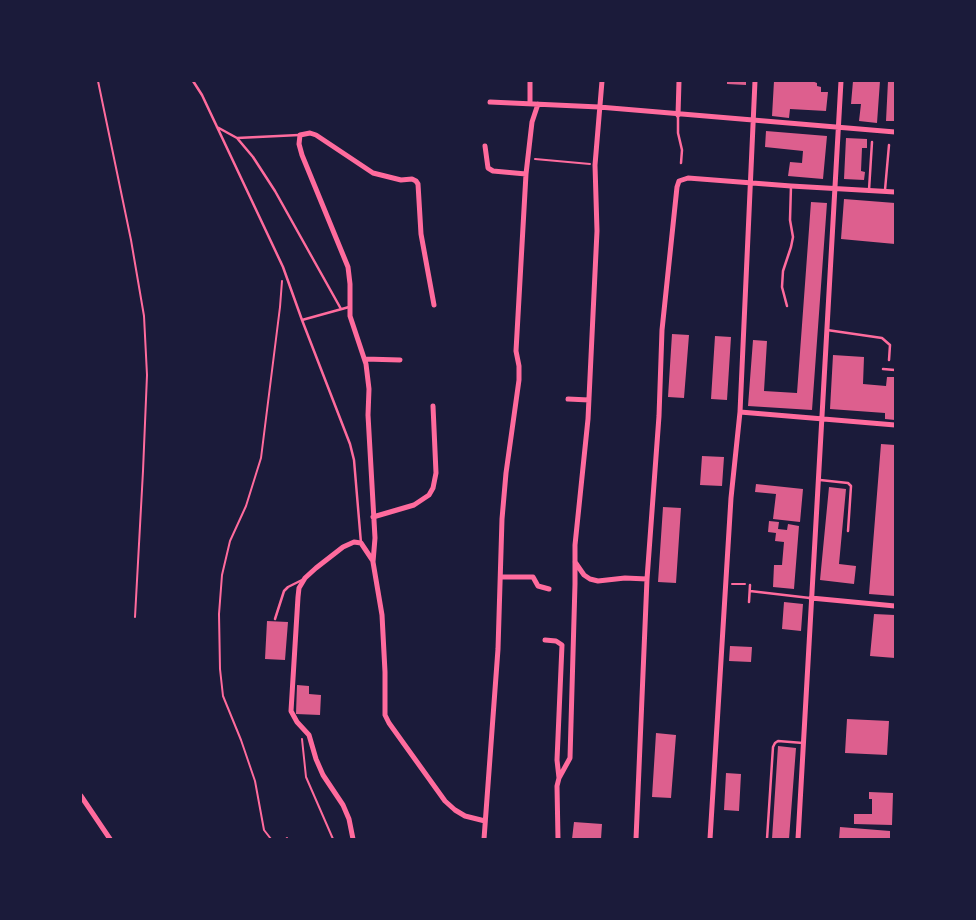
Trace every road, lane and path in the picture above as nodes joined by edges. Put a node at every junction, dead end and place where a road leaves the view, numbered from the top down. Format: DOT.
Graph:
graph roads {
  1 [pos="98,81"];
  2 [pos="193,81"];
  3 [pos="530,81"];
  4 [pos="602,81"];
  5 [pos="679,81"];
  6 [pos="755,81"];
  7 [pos="841,81"];
  8 [pos="490,102"];
  9 [pos="530,104"];
  10 [pos="538,104"];
  11 [pos="599,107"];
  12 [pos="678,115"];
  13 [pos="753,121"];
  14 [pos="216,126"];
  15 [pos="839,128"];
  16 [pos="895,132"];
  17 [pos="300,135"];
  18 [pos="237,138"];
  19 [pos="872,142"];
  20 [pos="889,145"];
  21 [pos="485,146"];
  22 [pos="527,158"];
  23 [pos="681,163"];
  24 [pos="595,164"];
  25 [pos="526,174"];
  26 [pos="750,183"];
  27 [pos="791,186"];
  28 [pos="835,189"];
  29 [pos="869,190"];
  30 [pos="885,191"];
  31 [pos="895,192"];
  32 [pos="283,267"];
  33 [pos="434,305"];
  34 [pos="787,306"];
  35 [pos="349,307"];
  36 [pos="341,309"];
  37 [pos="302,320"];
  38 [pos="827,330"];
  39 [pos="365,359"];
  40 [pos="400,360"];
  41 [pos="889,360"];
  42 [pos="883,369"];
  43 [pos="895,370"];
  44 [pos="568,399"];
  45 [pos="589,400"];
  46 [pos="433,406"];
  47 [pos="740,412"];
  48 [pos="822,418"];
  49 [pos="895,425"];
  50 [pos="818,480"];
  51 [pos="373,517"];
  52 [pos="848,531"];
  53 [pos="361,543"];
  54 [pos="373,562"];
  55 [pos="574,562"];
  56 [pos="501,577"];
  57 [pos="305,578"];
  58 [pos="648,578"];
  59 [pos="726,583"];
  60 [pos="750,585"];
  61 [pos="549,589"];
  62 [pos="750,591"];
  63 [pos="810,598"];
  64 [pos="749,602"];
  65 [pos="895,606"];
  66 [pos="135,617"];
  67 [pos="275,619"];
  68 [pos="545,640"];
  69 [pos="302,726"];
  70 [pos="803,743"];
  71 [pos="559,778"];
  72 [pos="81,796"];
  73 [pos="485,821"];
  74 [pos="110,839"];
  75 [pos="271,839"];
  76 [pos="333,839"];
  77 [pos="353,839"];
  78 [pos="484,839"];
  79 [pos="558,839"];
  80 [pos="636,839"];
  81 [pos="710,839"];
  82 [pos="767,839"];
  83 [pos="798,839"];
  1 -- 66 [label="path"];
  2 -- 14 [label="lane"];
  3 -- 9 [label="street"];
  4 -- 11 [label="street"];
  5 -- 12 [label="street"];
  6 -- 13 [label="street"];
  7 -- 15 [label="street"];
  8 -- 9 [label="street"];
  9 -- 10 [label="street"];
  10 -- 11 [label="street"];
  10 -- 22 [label="street"];
  11 -- 12 [label="street"];
  11 -- 24 [label="street"];
  12 -- 13 [label="street"];
  12 -- 23 [label="lane"];
  13 -- 15 [label="street"];
  13 -- 26 [label="street"];
  14 -- 18 [label="lane"];
  14 -- 32 [label="lane"];
  15 -- 16 [label="street"];
  15 -- 28 [label="street"];
  17 -- 18 [label="lane"];
  17 -- 33 [label="street"];
  17 -- 35 [label="street"];
  18 -- 36 [label="lane"];
  19 -- 29 [label="lane"];
  20 -- 30 [label="lane"];
  21 -- 25 [label="street"];
  22 -- 24 [label="path"];
  22 -- 25 [label="street"];
  24 -- 45 [label="street"];
  25 -- 56 [label="street"];
  26 -- 27 [label="street"];
  26 -- 47 [label="street"];
  26 -- 58 [label="street"];
  27 -- 28 [label="street"];
  27 -- 34 [label="lane"];
  28 -- 29 [label="street"];
  28 -- 38 [label="street"];
  29 -- 30 [label="street"];
  30 -- 31 [label="street"];
  32 -- 37 [label="lane"];
  32 -- 75 [label="path"];
  35 -- 36 [label="lane"];
  35 -- 39 [label="street"];
  36 -- 37 [label="lane"];
  37 -- 53 [label="lane"];
  38 -- 41 [label="lane"];
  38 -- 48 [label="street"];
  39 -- 40 [label="street"];
  39 -- 51 [label="street"];
  42 -- 43 [label="lane"];
  44 -- 45 [label="street"];
  45 -- 55 [label="street"];
  46 -- 51 [label="street"];
  47 -- 48 [label="street"];
  47 -- 59 [label="street"];
  48 -- 49 [label="street"];
  48 -- 50 [label="street"];
  50 -- 52 [label="lane"];
  50 -- 63 [label="street"];
  51 -- 54 [label="street"];
  53 -- 54 [label="street"];
  53 -- 57 [label="street"];
  54 -- 73 [label="street"];
  55 -- 58 [label="street"];
  55 -- 71 [label="street"];
  56 -- 61 [label="street"];
  56 -- 73 [label="street"];
  57 -- 67 [label="lane"];
  57 -- 69 [label="street"];
  58 -- 80 [label="street"];
  59 -- 60 [label="path"];
  59 -- 81 [label="street"];
  60 -- 62 [label="lane"];
  62 -- 63 [label="lane"];
  62 -- 64 [label="lane"];
  63 -- 65 [label="street"];
  63 -- 70 [label="street"];
  68 -- 71 [label="street"];
  69 -- 76 [label="path"];
  69 -- 77 [label="street"];
  70 -- 82 [label="lane"];
  70 -- 83 [label="street"];
  71 -- 79 [label="street"];
  72 -- 74 [label="street"];
  73 -- 78 [label="street"];
}
